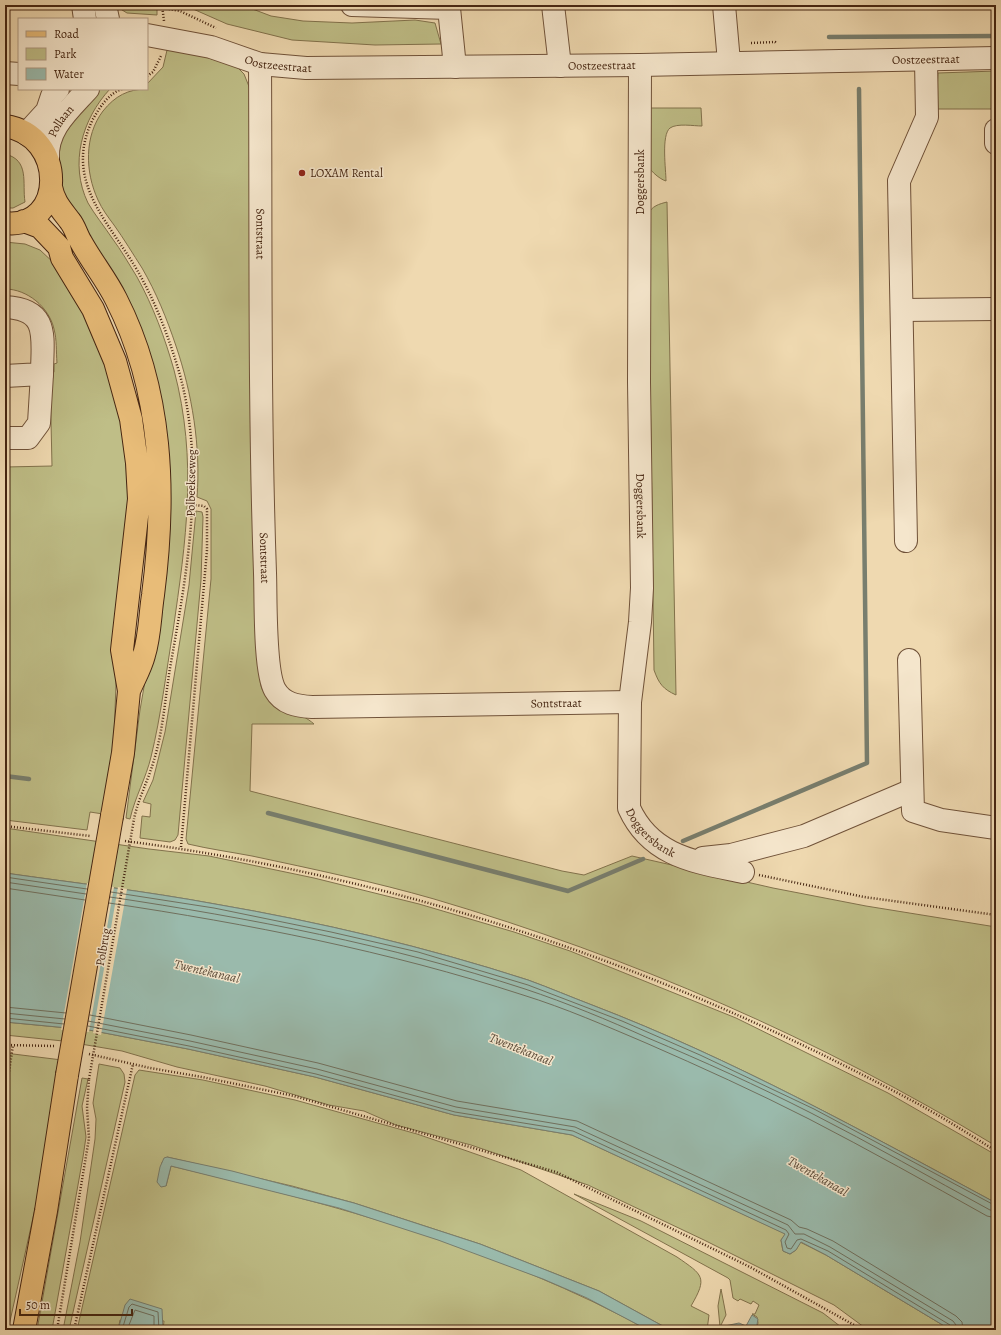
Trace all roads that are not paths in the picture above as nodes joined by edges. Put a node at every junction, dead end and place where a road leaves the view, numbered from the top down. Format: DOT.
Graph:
graph roads {
  1 [pos="82,5"];
  2 [pos="105,5"];
  3 [pos="352,5"];
  4 [pos="553,5"];
  5 [pos="724,5"];
  6 [pos="157,11"];
  7 [pos="85,18"];
  8 [pos="108,18"];
  9 [pos="148,35"];
  10 [pos="211,47"];
  11 [pos="996,58"];
  12 [pos="926,60"];
  13 [pos="729,62"];
  14 [pos="260,64"];
  15 [pos="640,65"];
  16 [pos="560,66"];
  17 [pos="455,67"];
  18 [pos="5,74"];
  19 [pos="18,74"];
  20 [pos="87,90"];
  21 [pos="55,93"];
  22 [pos="996,130"];
  23 [pos="11,133"];
  24 [pos="996,143"];
  25 [pos="48,159"];
  26 [pos="48,196"];
  27 [pos="14,229"];
  28 [pos="5,307"];
  29 [pos="996,309"];
  30 [pos="902,310"];
  31 [pos="42,374"];
  32 [pos="5,376"];
  33 [pos="5,438"];
  34 [pos="906,541"];
  35 [pos="909,660"];
  36 [pos="129,691"];
  37 [pos="630,702"];
  38 [pos="912,790"];
  39 [pos="996,828"];
  40 [pos="686,860"];
  41 [pos="743,872"];
  42 [pos="24,1330"];
  1 -- 7 [label="street"];
  2 -- 8 [label="street"];
  3 -- 17 [label="street"];
  4 -- 16 [label="street"];
  5 -- 13 [label="street"];
  6 -- 10 [label="street, Oostzeestraat"];
  9 -- 10 [label="street, Oostzeestraat"];
  10 -- 14 [label="street, Oostzeestraat"];
  11 -- 12 [label="street, Oostzeestraat"];
  12 -- 13 [label="street, Oostzeestraat"];
  12 -- 30 [label="street"];
  13 -- 15 [label="street, Oostzeestraat"];
  14 -- 17 [label="street, Oostzeestraat"];
  14 -- 37 [label="street, Sontstraat"];
  15 -- 16 [label="street, Oostzeestraat"];
  15 -- 37 [label="street, Doggersbank"];
  16 -- 17 [label="street, Oostzeestraat"];
  18 -- 19 [label="street"];
  20 -- 25 [label="street, Pollaan"];
  21 -- 23 [label="street, Pollaan"];
  22 -- 24 [label="street"];
  23 -- 25 [label="main road"];
  23 -- 26 [label="main road"];
  25 -- 26 [label="main road"];
  26 -- 27 [label="main road"];
  26 -- 36 [label="main road"];
  27 -- 36 [label="main road"];
  28 -- 31 [label="street"];
  29 -- 30 [label="street"];
  30 -- 34 [label="street"];
  31 -- 32 [label="street"];
  31 -- 33 [label="street"];
  35 -- 38 [label="street"];
  36 -- 42 [label="main road, bridge"];
  37 -- 40 [label="street, Doggersbank"];
  38 -- 39 [label="street"];
  38 -- 40 [label="street"];
  40 -- 41 [label="street, Doggersbank"];
}
